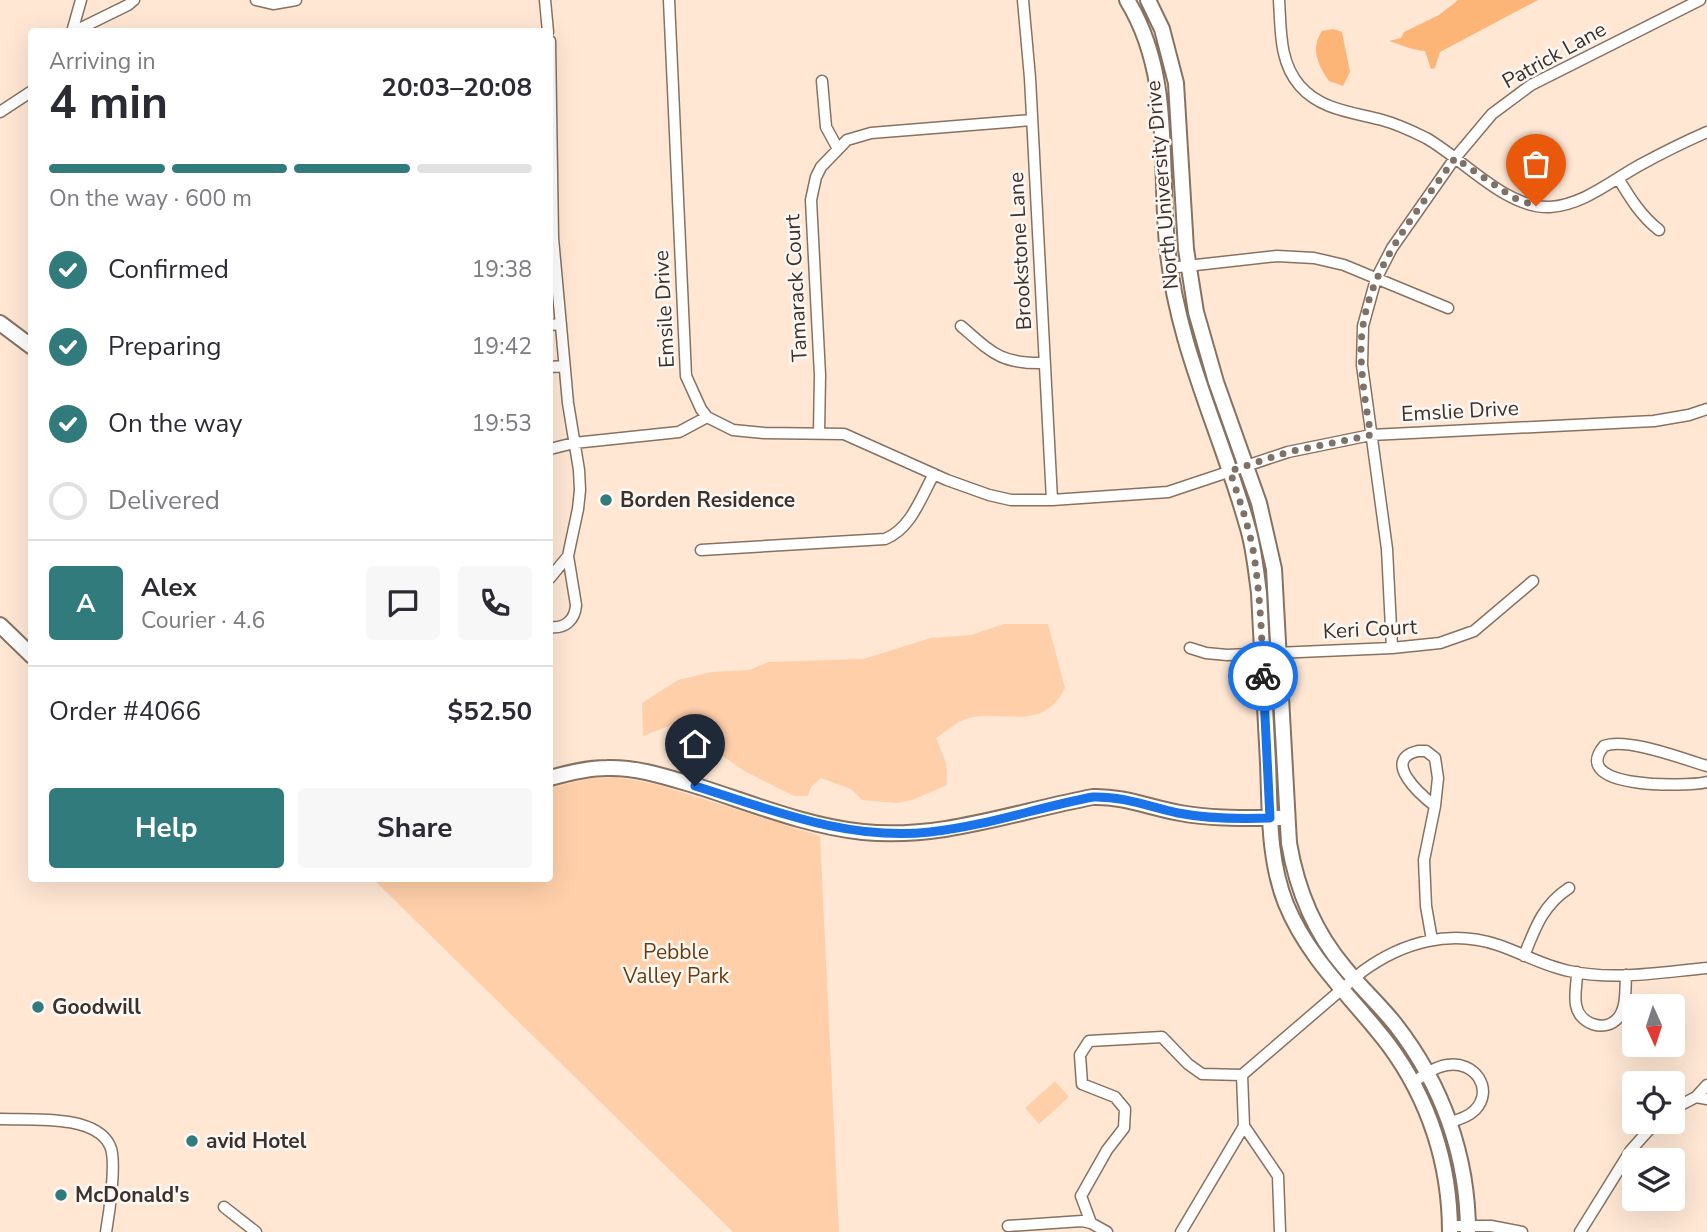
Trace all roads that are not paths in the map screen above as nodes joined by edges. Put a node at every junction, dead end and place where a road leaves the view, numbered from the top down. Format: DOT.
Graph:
graph roads {
  1 [pos="81,0"];
  2 [pos="134,0"];
  3 [pos="256,0"];
  4 [pos="296,0"];
  5 [pos="545,0"];
  6 [pos="669,0"];
  7 [pos="1023,0"];
  8 [pos="1128,0"];
  9 [pos="1148,0"];
  10 [pos="1279,0"];
  11 [pos="1700,0"];
  12 [pos="1158,20"];
  13 [pos="74,28"];
  14 [pos="81,28"];
  15 [pos="548,28"];
  16 [pos="1142,28"];
  17 [pos="822,81"];
  18 [pos="28,94"];
  19 [pos="0,112"];
  20 [pos="1032,120"];
  21 [pos="1707,132"];
  22 [pos="838,149"];
  23 [pos="1455,158"];
  24 [pos="1618,178"];
  25 [pos="1183,201"];
  26 [pos="1164,202"];
  27 [pos="1659,230"];
  28 [pos="1188,266"];
  29 [pos="1170,268"];
  30 [pos="553,270"];
  31 [pos="1376,279"];
  32 [pos="1448,308"];
  33 [pos="0,323"];
  34 [pos="555,325"];
  35 [pos="961,326"];
  36 [pos="28,344"];
  37 [pos="1044,363"];
  38 [pos="564,366"];
  39 [pos="553,367"];
  40 [pos="1707,409"];
  41 [pos="707,417"];
  42 [pos="819,433"];
  43 [pos="1371,435"];
  44 [pos="574,443"];
  45 [pos="553,448"];
  46 [pos="1246,466"];
  47 [pos="1230,471"];
  48 [pos="934,474"];
  49 [pos="1052,500"];
  50 [pos="701,550"];
  51 [pos="568,556"];
  52 [pos="553,574"];
  53 [pos="1533,581"];
  54 [pos="0,625"];
  55 [pos="553,627"];
  56 [pos="1190,648"];
  57 [pos="1392,648"];
  58 [pos="28,652"];
  59 [pos="1280,653"];
  60 [pos="1262,654"];
  61 [pos="1707,766"];
  62 [pos="553,777"];
  63 [pos="1707,782"];
  64 [pos="1435,806"];
  65 [pos="1270,818"];
  66 [pos="1288,818"];
  67 [pos="1569,888"];
  68 [pos="1432,940"];
  69 [pos="1524,956"];
  70 [pos="1707,968"];
  71 [pos="1577,972"];
  72 [pos="1626,975"];
  73 [pos="1354,979"];
  74 [pos="1341,990"];
  75 [pos="1427,1072"];
  76 [pos="1242,1076"];
  77 [pos="1413,1083"];
  78 [pos="1707,1085"];
  79 [pos="1696,1097"];
  80 [pos="1707,1099"];
  81 [pos="1685,1103"];
  82 [pos="0,1119"];
  83 [pos="1450,1122"];
  84 [pos="1244,1126"];
  85 [pos="1645,1134"];
  86 [pos="224,1207"];
  87 [pos="1091,1223"];
  88 [pos="1008,1226"];
  89 [pos="1450,1229"];
  90 [pos="1468,1229"];
  91 [pos="106,1232"];
  92 [pos="256,1232"];
  93 [pos="1107,1232"];
  94 [pos="1181,1232"];
  95 [pos="1280,1232"];
  96 [pos="1521,1232"];
  97 [pos="1580,1232"];
  1 -- 13 [label="street"];
  2 -- 14 [label="street"];
  3 -- 4 [label="street"];
  5 -- 15 [label="street"];
  6 -- 41 [label="street, Emsile Drive"];
  7 -- 20 [label="street, Brookstone Lane"];
  8 -- 16 [label="street, North University Drive"];
  9 -- 12 [label="street, North University Drive"];
  10 -- 23 [label="street"];
  11 -- 23 [label="street, Patrick Lane"];
  12 -- 16 [label="street"];
  12 -- 25 [label="street, North University Drive"];
  16 -- 26 [label="street, North University Drive"];
  17 -- 22 [label="street"];
  18 -- 19 [label="street"];
  20 -- 22 [label="street, Tamarack Court"];
  20 -- 37 [label="street, Brookstone Lane"];
  21 -- 24 [label="street"];
  22 -- 42 [label="street, Tamarack Court"];
  23 -- 24 [label="street"];
  23 -- 31 [label="street, Patrick Lane"];
  24 -- 27 [label="street"];
  25 -- 26 [label="street"];
  25 -- 28 [label="street, North University Drive"];
  26 -- 29 [label="street, North University Drive"];
  28 -- 29 [label="street"];
  28 -- 31 [label="street"];
  28 -- 46 [label="street, North University Drive"];
  29 -- 47 [label="street, North University Drive"];
  30 -- 34 [label="street"];
  31 -- 32 [label="street"];
  31 -- 43 [label="street, Patrick Lane"];
  33 -- 36 [label="street"];
  34 -- 38 [label="street"];
  35 -- 37 [label="street"];
  37 -- 49 [label="street, Brookstone Lane"];
  38 -- 39 [label="street"];
  38 -- 44 [label="street"];
  40 -- 43 [label="street, Emslie Drive"];
  41 -- 42 [label="street"];
  41 -- 44 [label="street"];
  42 -- 48 [label="street"];
  43 -- 46 [label="street, Emslie Drive"];
  43 -- 57 [label="street, Patrick Lane"];
  44 -- 45 [label="street"];
  44 -- 51 [label="street"];
  46 -- 47 [label="street, Emslie Drive"];
  46 -- 59 [label="street, North University Drive"];
  47 -- 49 [label="street, Emslie Drive"];
  47 -- 60 [label="street, North University Drive"];
  48 -- 49 [label="street, Emslie Drive"];
  48 -- 50 [label="street"];
  51 -- 52 [label="street"];
  51 -- 55 [label="street"];
  53 -- 57 [label="street, Keri Court"];
  54 -- 58 [label="street"];
  56 -- 60 [label="street, Keri Court"];
  57 -- 59 [label="street, Keri Court"];
  59 -- 60 [label="street, Keri Court"];
  59 -- 66 [label="street, North University Drive"];
  60 -- 65 [label="street, North University Drive"];
  61 -- 63 [label="street"];
  62 -- 65 [label="street"];
  64 -- 64 [label="street"];
  64 -- 68 [label="street"];
  65 -- 66 [label="street"];
  65 -- 74 [label="street, North University Drive"];
  66 -- 73 [label="street, North University Drive"];
  67 -- 69 [label="street"];
  68 -- 69 [label="street"];
  68 -- 73 [label="street"];
  69 -- 71 [label="street"];
  70 -- 72 [label="street"];
  71 -- 72 [label="street"];
  71 -- 72 [label="street"];
  73 -- 74 [label="street"];
  73 -- 75 [label="street, North University Drive"];
  74 -- 76 [label="street"];
  74 -- 77 [label="street, North University Drive"];
  75 -- 77 [label="street"];
  75 -- 83 [label="street, North University Drive"];
  75 -- 83 [label="street"];
  76 -- 84 [label="street"];
  76 -- 87 [label="street"];
  77 -- 89 [label="street, North University Drive"];
  78 -- 79 [label="street"];
  79 -- 80 [label="street"];
  79 -- 81 [label="street"];
  82 -- 91 [label="street"];
  83 -- 90 [label="street, North University Drive"];
  84 -- 94 [label="street"];
  84 -- 95 [label="street"];
  85 -- 97 [label="street"];
  86 -- 92 [label="street"];
  87 -- 88 [label="street"];
  87 -- 93 [label="street"];
  89 -- 90 [label="street"];
  90 -- 96 [label="street"];
}
